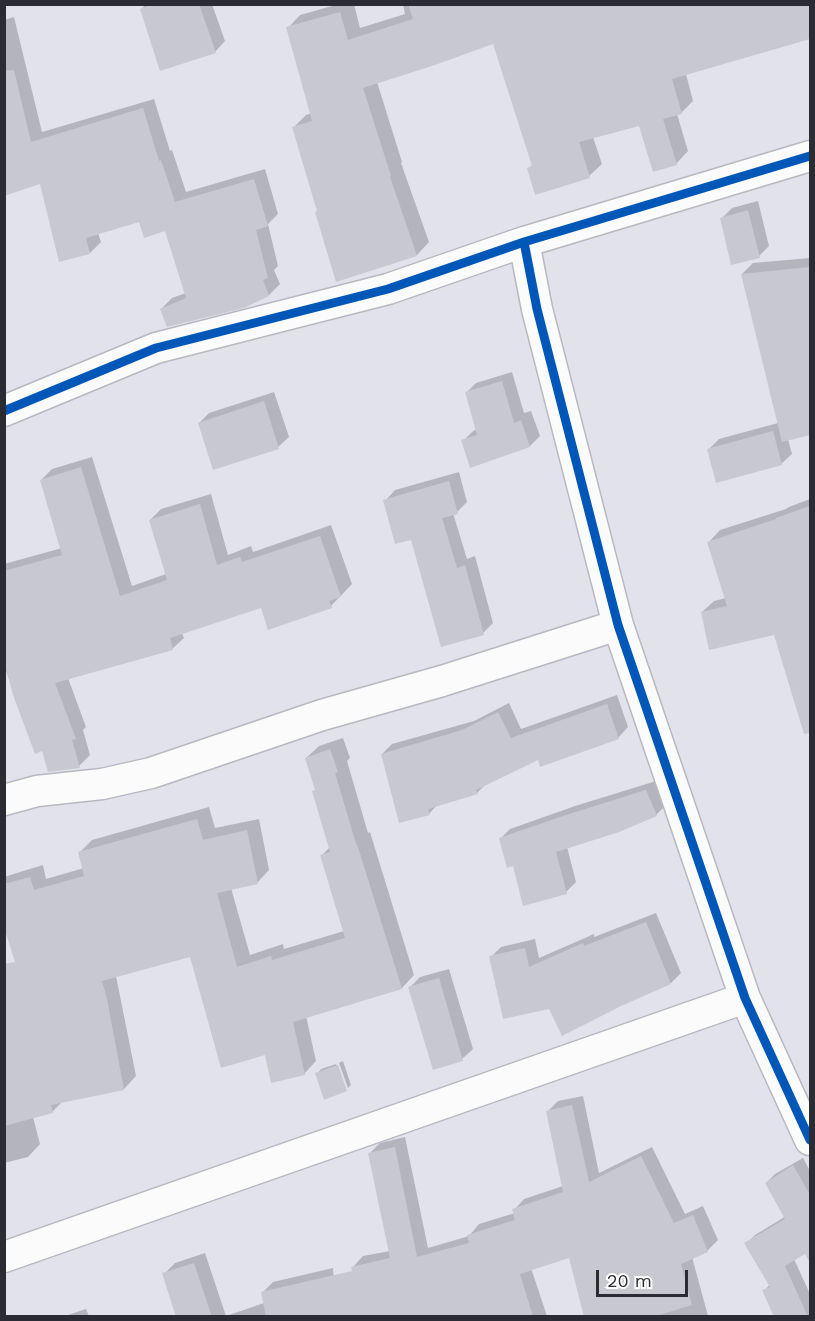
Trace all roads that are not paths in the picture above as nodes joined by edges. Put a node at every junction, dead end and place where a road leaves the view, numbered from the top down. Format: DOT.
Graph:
graph roads {
  1 [pos="810,156"];
  2 [pos="524,242"];
  3 [pos="4,411"];
  4 [pos="618,625"];
  5 [pos="4,800"];
  6 [pos="745,998"];
  7 [pos="810,1140"];
  8 [pos="4,1257"];
  1 -- 2 [label="street"];
  2 -- 3 [label="street"];
  2 -- 4 [label="street"];
  4 -- 5 [label="street"];
  4 -- 6 [label="street"];
  6 -- 7 [label="street"];
  6 -- 8 [label="street"];
}
